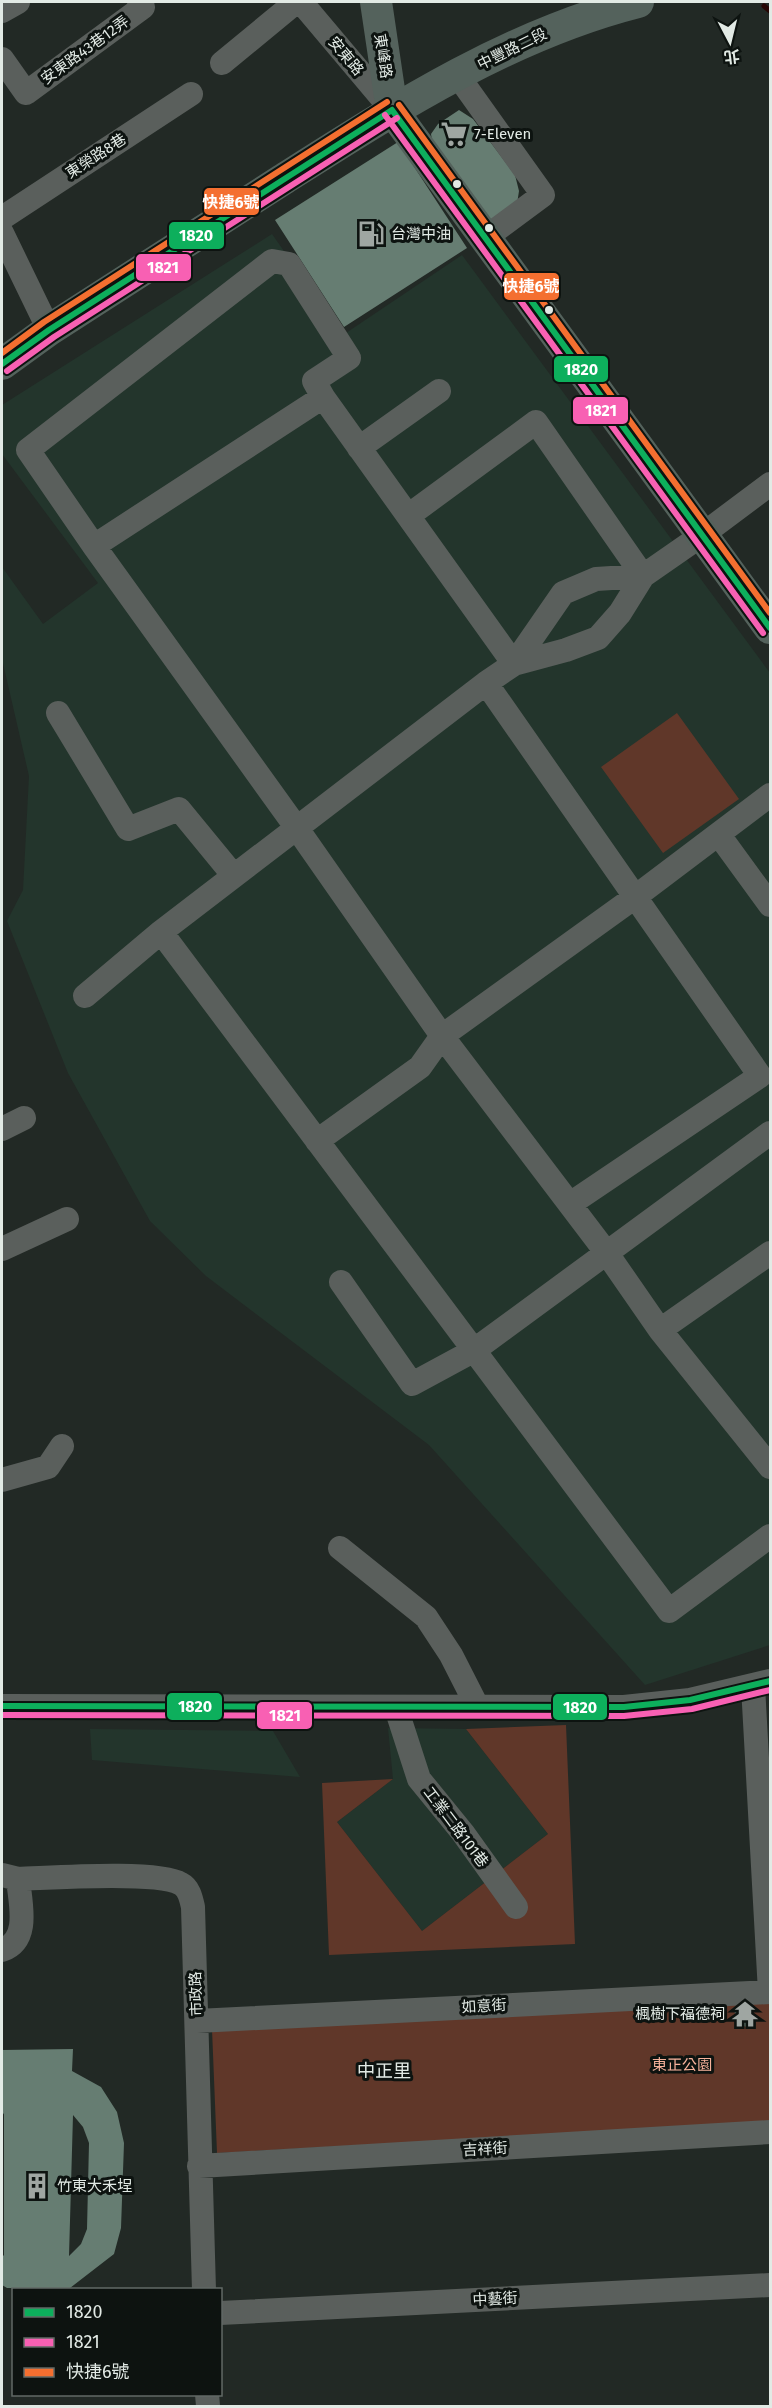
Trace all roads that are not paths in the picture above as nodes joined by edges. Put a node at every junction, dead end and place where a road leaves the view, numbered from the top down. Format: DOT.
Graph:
graph roads {
  1 [pos="18,2"];
  2 [pos="139,2"];
  3 [pos="296,2"];
  4 [pos="301,2"];
  5 [pos="376,2"];
  6 [pos="638,2"];
  7 [pos="2,11"];
  8 [pos="2,59"];
  9 [pos="222,63"];
  10 [pos="458,76"];
  11 [pos="191,94"];
  12 [pos="392,110"];
  13 [pos="2,218"];
  14 [pos="2,233"];
  15 [pos="485,238"];
  16 [pos="49,330"];
  17 [pos="2,364"];
  18 [pos="439,391"];
  19 [pos="322,397"];
  20 [pos="359,448"];
  21 [pos="771,484"];
  22 [pos="408,516"];
  23 [pos="702,535"];
  24 [pos="94,546"];
  25 [pos="643,576"];
  26 [pos="771,628"];
  27 [pos="514,664"];
  28 [pos="486,683"];
  29 [pos="58,713"];
  30 [pos="771,795"];
  31 [pos="296,826"];
  32 [pos="718,835"];
  33 [pos="234,876"];
  34 [pos="635,897"];
  35 [pos="771,905"];
  36 [pos="161,932"];
  37 [pos="85,996"];
  38 [pos="442,1036"];
  39 [pos="765,1072"];
  40 [pos="24,1118"];
  41 [pos="2,1129"];
  42 [pos="771,1133"];
  43 [pos="317,1141"];
  44 [pos="570,1204"];
  45 [pos="67,1219"];
  46 [pos="2,1250"];
  47 [pos="606,1252"];
  48 [pos="771,1253"];
  49 [pos="341,1282"];
  50 [pos="660,1330"];
  51 [pos="472,1351"];
  52 [pos="62,1446"];
  53 [pos="771,1467"];
  54 [pos="2,1480"];
  55 [pos="771,1536"];
  56 [pos="340,1548"];
  57 [pos="762,1683"];
  58 [pos="2,1706"];
  59 [pos="477,1706"];
  60 [pos="396,1708"];
  61 [pos="10,1877"];
  62 [pos="516,1907"];
  63 [pos="2,1950"];
  64 [pos="770,1992"];
  65 [pos="197,2021"];
  66 [pos="771,2132"];
  67 [pos="199,2166"];
  68 [pos="771,2285"];
  69 [pos="204,2288"];
  70 [pos="222,2313"];
  1 -- 7 [label="street"];
  2 -- 8 [label="street, 安東路43巷12弄"];
  3 -- 9 [label="street"];
  4 -- 12 [label="street, 安東路"];
  5 -- 12 [label="main road, 東峰路"];
  6 -- 10 [label="main road, 中豐路二段"];
  10 -- 12 [label="main road, 中豐路二段"];
  10 -- 15 [label="street"];
  11 -- 13 [label="street, 東榮路8巷"];
  12 -- 15 [label="main road"];
  12 -- 16 [label="main road, 中豐路二段"];
  14 -- 16 [label="street"];
  15 -- 23 [label="main road"];
  16 -- 17 [label="main road, 中豐路二段"];
  18 -- 20 [label="street"];
  19 -- 20 [label="street"];
  19 -- 24 [label="street"];
  19 -- 24 [label="street"];
  20 -- 22 [label="street"];
  21 -- 23 [label="street"];
  22 -- 25 [label="street"];
  22 -- 27 [label="street"];
  23 -- 25 [label="street"];
  23 -- 26 [label="main road"];
  24 -- 31 [label="street"];
  25 -- 27 [label="street"];
  25 -- 27 [label="street"];
  27 -- 28 [label="street"];
  28 -- 31 [label="street"];
  28 -- 34 [label="street"];
  29 -- 33 [label="street"];
  30 -- 32 [label="street"];
  31 -- 33 [label="street"];
  31 -- 38 [label="street"];
  32 -- 34 [label="street"];
  32 -- 35 [label="street"];
  33 -- 36 [label="street"];
  34 -- 38 [label="street"];
  34 -- 39 [label="street"];
  36 -- 37 [label="street"];
  36 -- 43 [label="street"];
  38 -- 43 [label="street"];
  38 -- 44 [label="street"];
  39 -- 44 [label="street"];
  40 -- 41 [label="street"];
  42 -- 47 [label="street"];
  43 -- 51 [label="street"];
  44 -- 47 [label="street"];
  45 -- 46 [label="street"];
  47 -- 50 [label="street"];
  47 -- 51 [label="street"];
  48 -- 50 [label="street"];
  49 -- 51 [label="street"];
  50 -- 53 [label="street"];
  51 -- 55 [label="street"];
  52 -- 54 [label="street"];
  56 -- 59 [label="street"];
  57 -- 59 [label="street"];
  57 -- 64 [label="street"];
  58 -- 60 [label="street"];
  59 -- 60 [label="street"];
  60 -- 62 [label="street, 工業二路101巷"];
  61 -- 63 [label="street"];
  61 -- 65 [label="street, 市政路"];
  64 -- 65 [label="street, 如意街"];
  65 -- 67 [label="street, 市政路"];
  66 -- 67 [label="street, 吉祥街"];
  67 -- 69 [label="street, 市政路"];
  68 -- 70 [label="street, 中藝街"];
}
